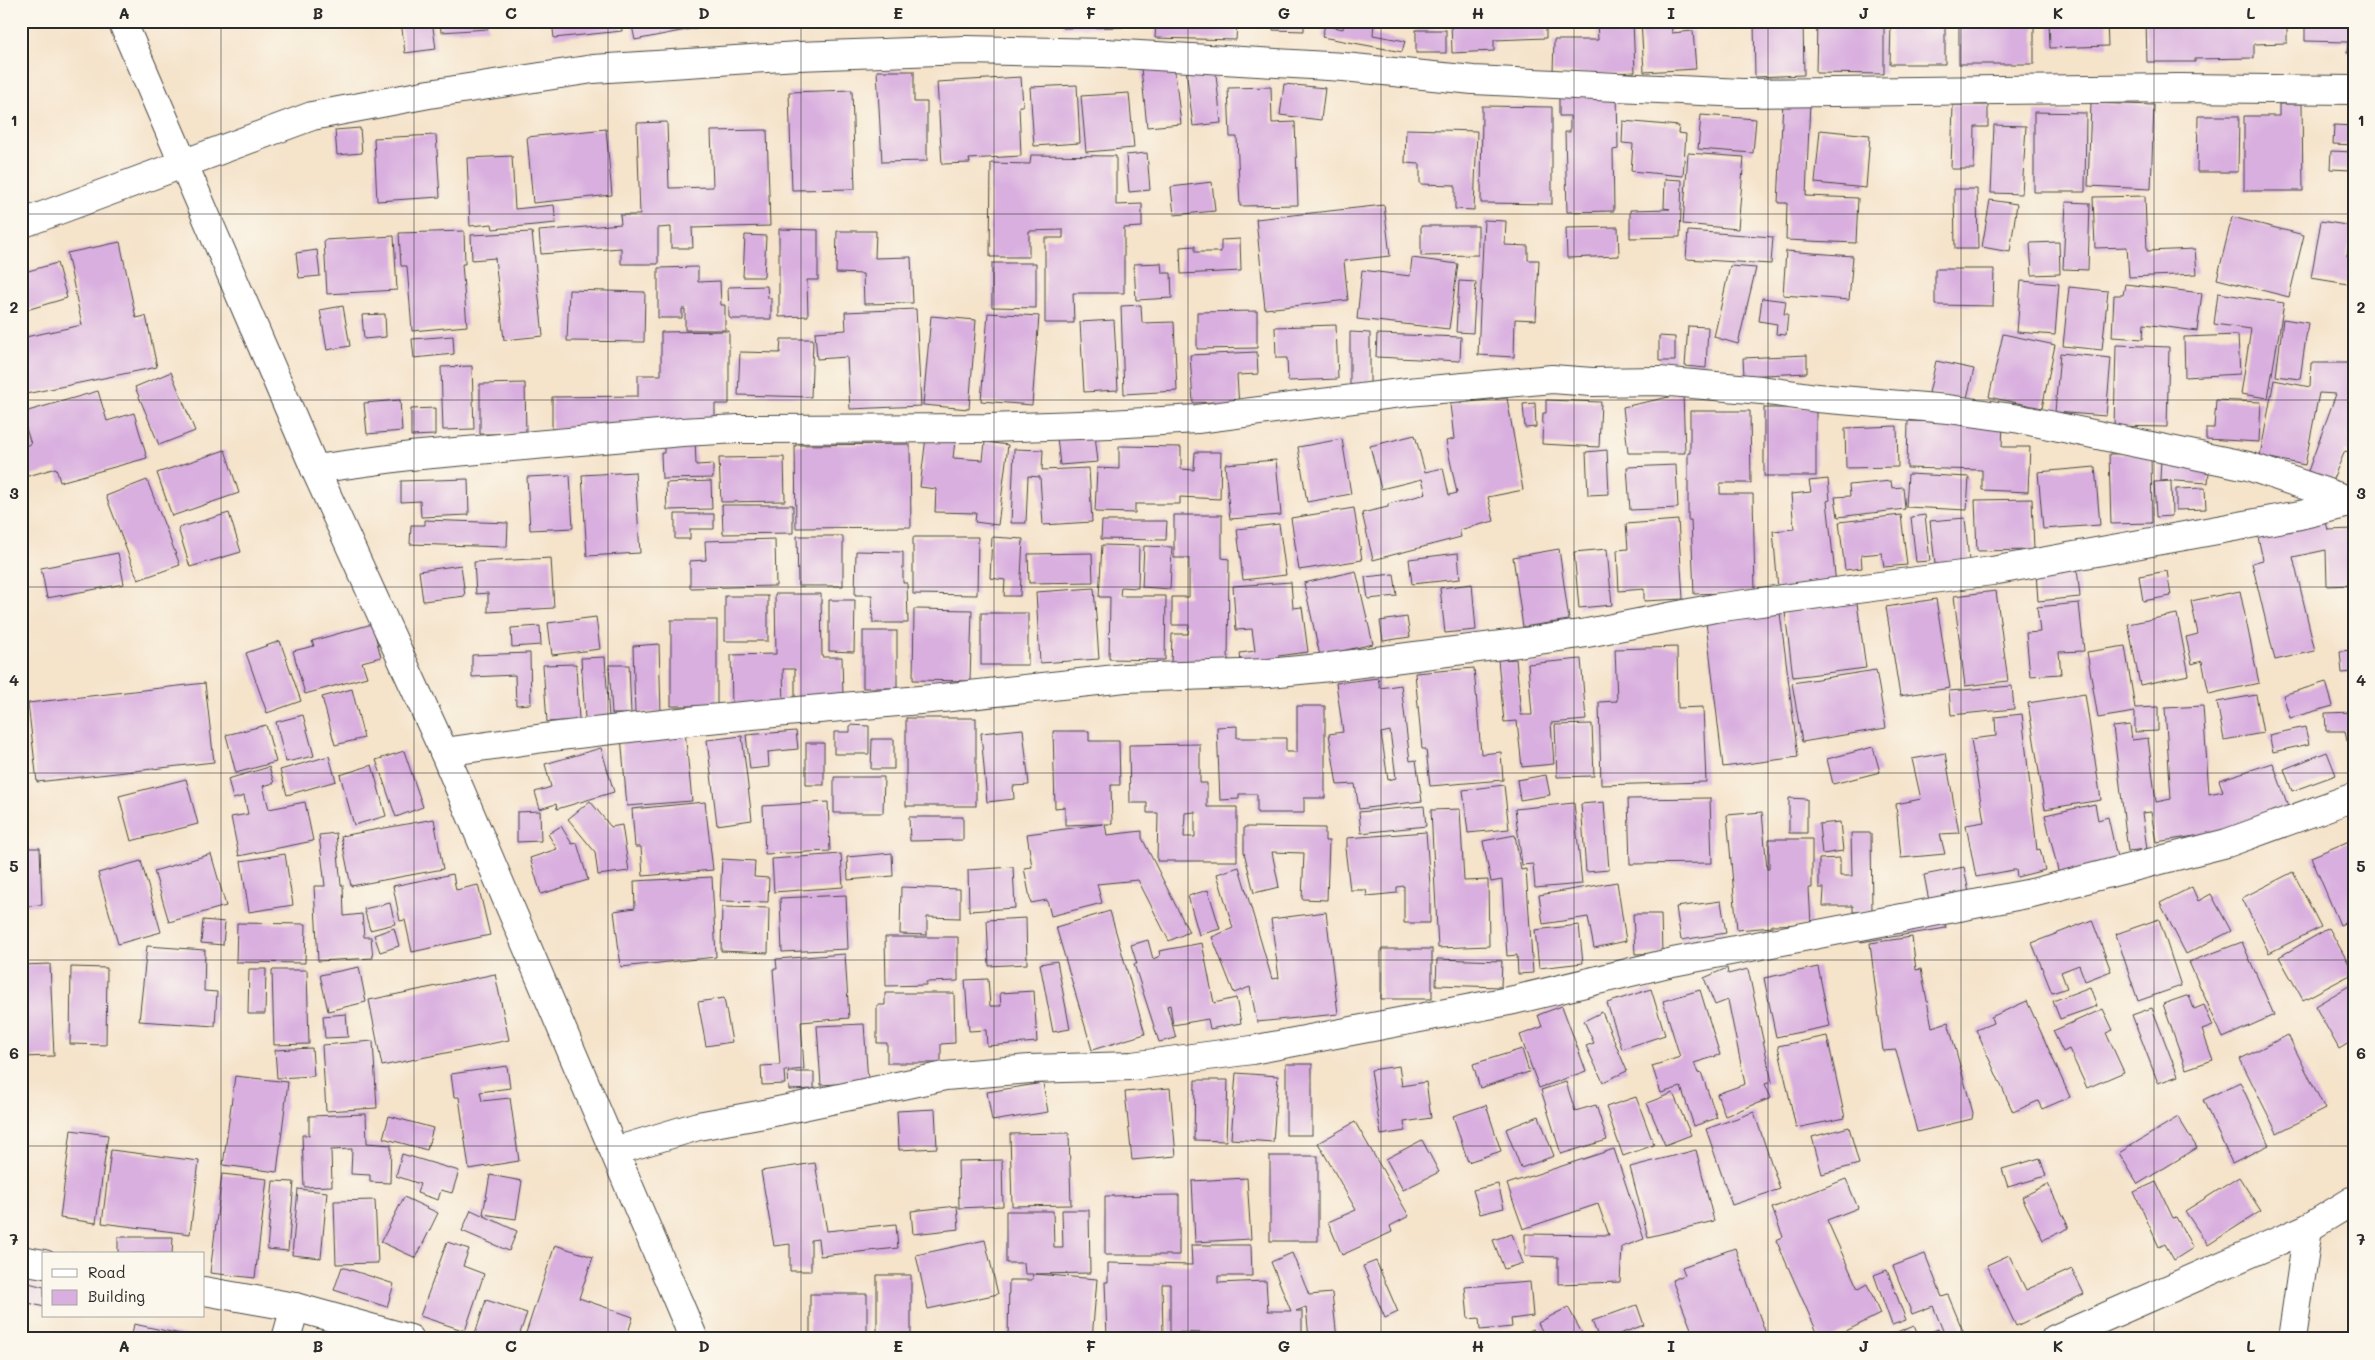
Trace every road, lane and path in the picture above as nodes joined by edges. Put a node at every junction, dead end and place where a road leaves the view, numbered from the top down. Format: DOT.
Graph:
graph roads {
  1 [pos="122,21"];
  2 [pos="2354,90"];
  3 [pos="183,164"];
  4 [pos="21,224"];
  5 [pos="315,469"];
  6 [pos="2354,502"];
  7 [pos="444,752"];
  8 [pos="2354,796"];
  9 [pos="615,1152"];
  10 [pos="2354,1200"];
  11 [pos="2308,1228"];
  12 [pos="21,1260"];
  13 [pos="42,1264"];
  14 [pos="205,1291"];
  15 [pos="295,1306"];
  16 [pos="286,1339"];
  17 [pos="410,1339"];
  18 [pos="694,1339"];
  19 [pos="2055,1339"];
  20 [pos="2292,1339"];
  1 -- 3 [label="street"];
  2 -- 3 [label="street"];
  3 -- 4 [label="street"];
  3 -- 5 [label="street"];
  5 -- 6 [label="street"];
  5 -- 7 [label="street"];
  6 -- 7 [label="street"];
  7 -- 9 [label="street"];
  8 -- 9 [label="street"];
  9 -- 18 [label="street"];
  10 -- 11 [label="street"];
  11 -- 19 [label="street"];
  11 -- 20 [label="street"];
  12 -- 13 [label="street"];
  14 -- 15 [label="street"];
  15 -- 16 [label="street"];
  15 -- 17 [label="street"];
}
